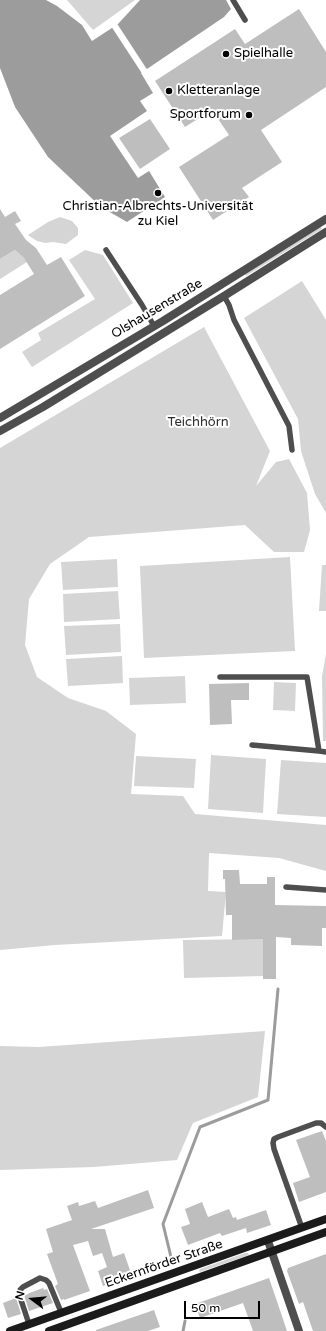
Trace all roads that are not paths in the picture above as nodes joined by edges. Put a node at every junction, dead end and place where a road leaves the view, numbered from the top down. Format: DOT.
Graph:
graph roads {
  1 [pos="233,0"];
  2 [pos="246,20"];
  3 [pos="326,219"];
  4 [pos="326,232"];
  5 [pos="106,250"];
  6 [pos="224,296"];
  7 [pos="154,326"];
  8 [pos="0,418"];
  9 [pos="0,431"];
  10 [pos="292,450"];
  11 [pos="220,677"];
  12 [pos="252,745"];
  13 [pos="319,751"];
  14 [pos="326,752"];
  15 [pos="286,887"];
  16 [pos="326,890"];
  17 [pos="326,1127"];
  18 [pos="326,1219"];
  19 [pos="302,1228"];
  20 [pos="326,1232"];
  21 [pos="268,1240"];
  22 [pos="272,1252"];
  23 [pos="61,1312"];
  24 [pos="29,1324"];
  25 [pos="10,1331"];
  26 [pos="49,1331"];
  27 [pos="299,1331"];
  1 -- 2 [label="lane"];
  3 -- 7 [label="street, Olshausenstraße"];
  4 -- 6 [label="street, Olshausenstraße"];
  5 -- 7 [label="lane"];
  6 -- 9 [label="street, Olshausenstraße"];
  6 -- 10 [label="lane"];
  7 -- 8 [label="street, Olshausenstraße"];
  11 -- 13 [label="lane"];
  12 -- 13 [label="lane"];
  13 -- 14 [label="lane"];
  15 -- 16 [label="lane"];
  17 -- 19 [label="lane"];
  18 -- 19 [label="main road, Eckernförder Straße"];
  19 -- 21 [label="main road, Eckernförder Straße"];
  20 -- 22 [label="main road, Eckernförder Straße"];
  21 -- 22 [label="street"];
  21 -- 23 [label="main road, Eckernförder Straße"];
  22 -- 26 [label="main road, Eckernförder Straße"];
  22 -- 27 [label="street"];
  23 -- 24 [label="main road, Eckernförder Straße"];
  23 -- 24 [label="lane"];
  24 -- 25 [label="main road, Eckernförder Straße"];
}
